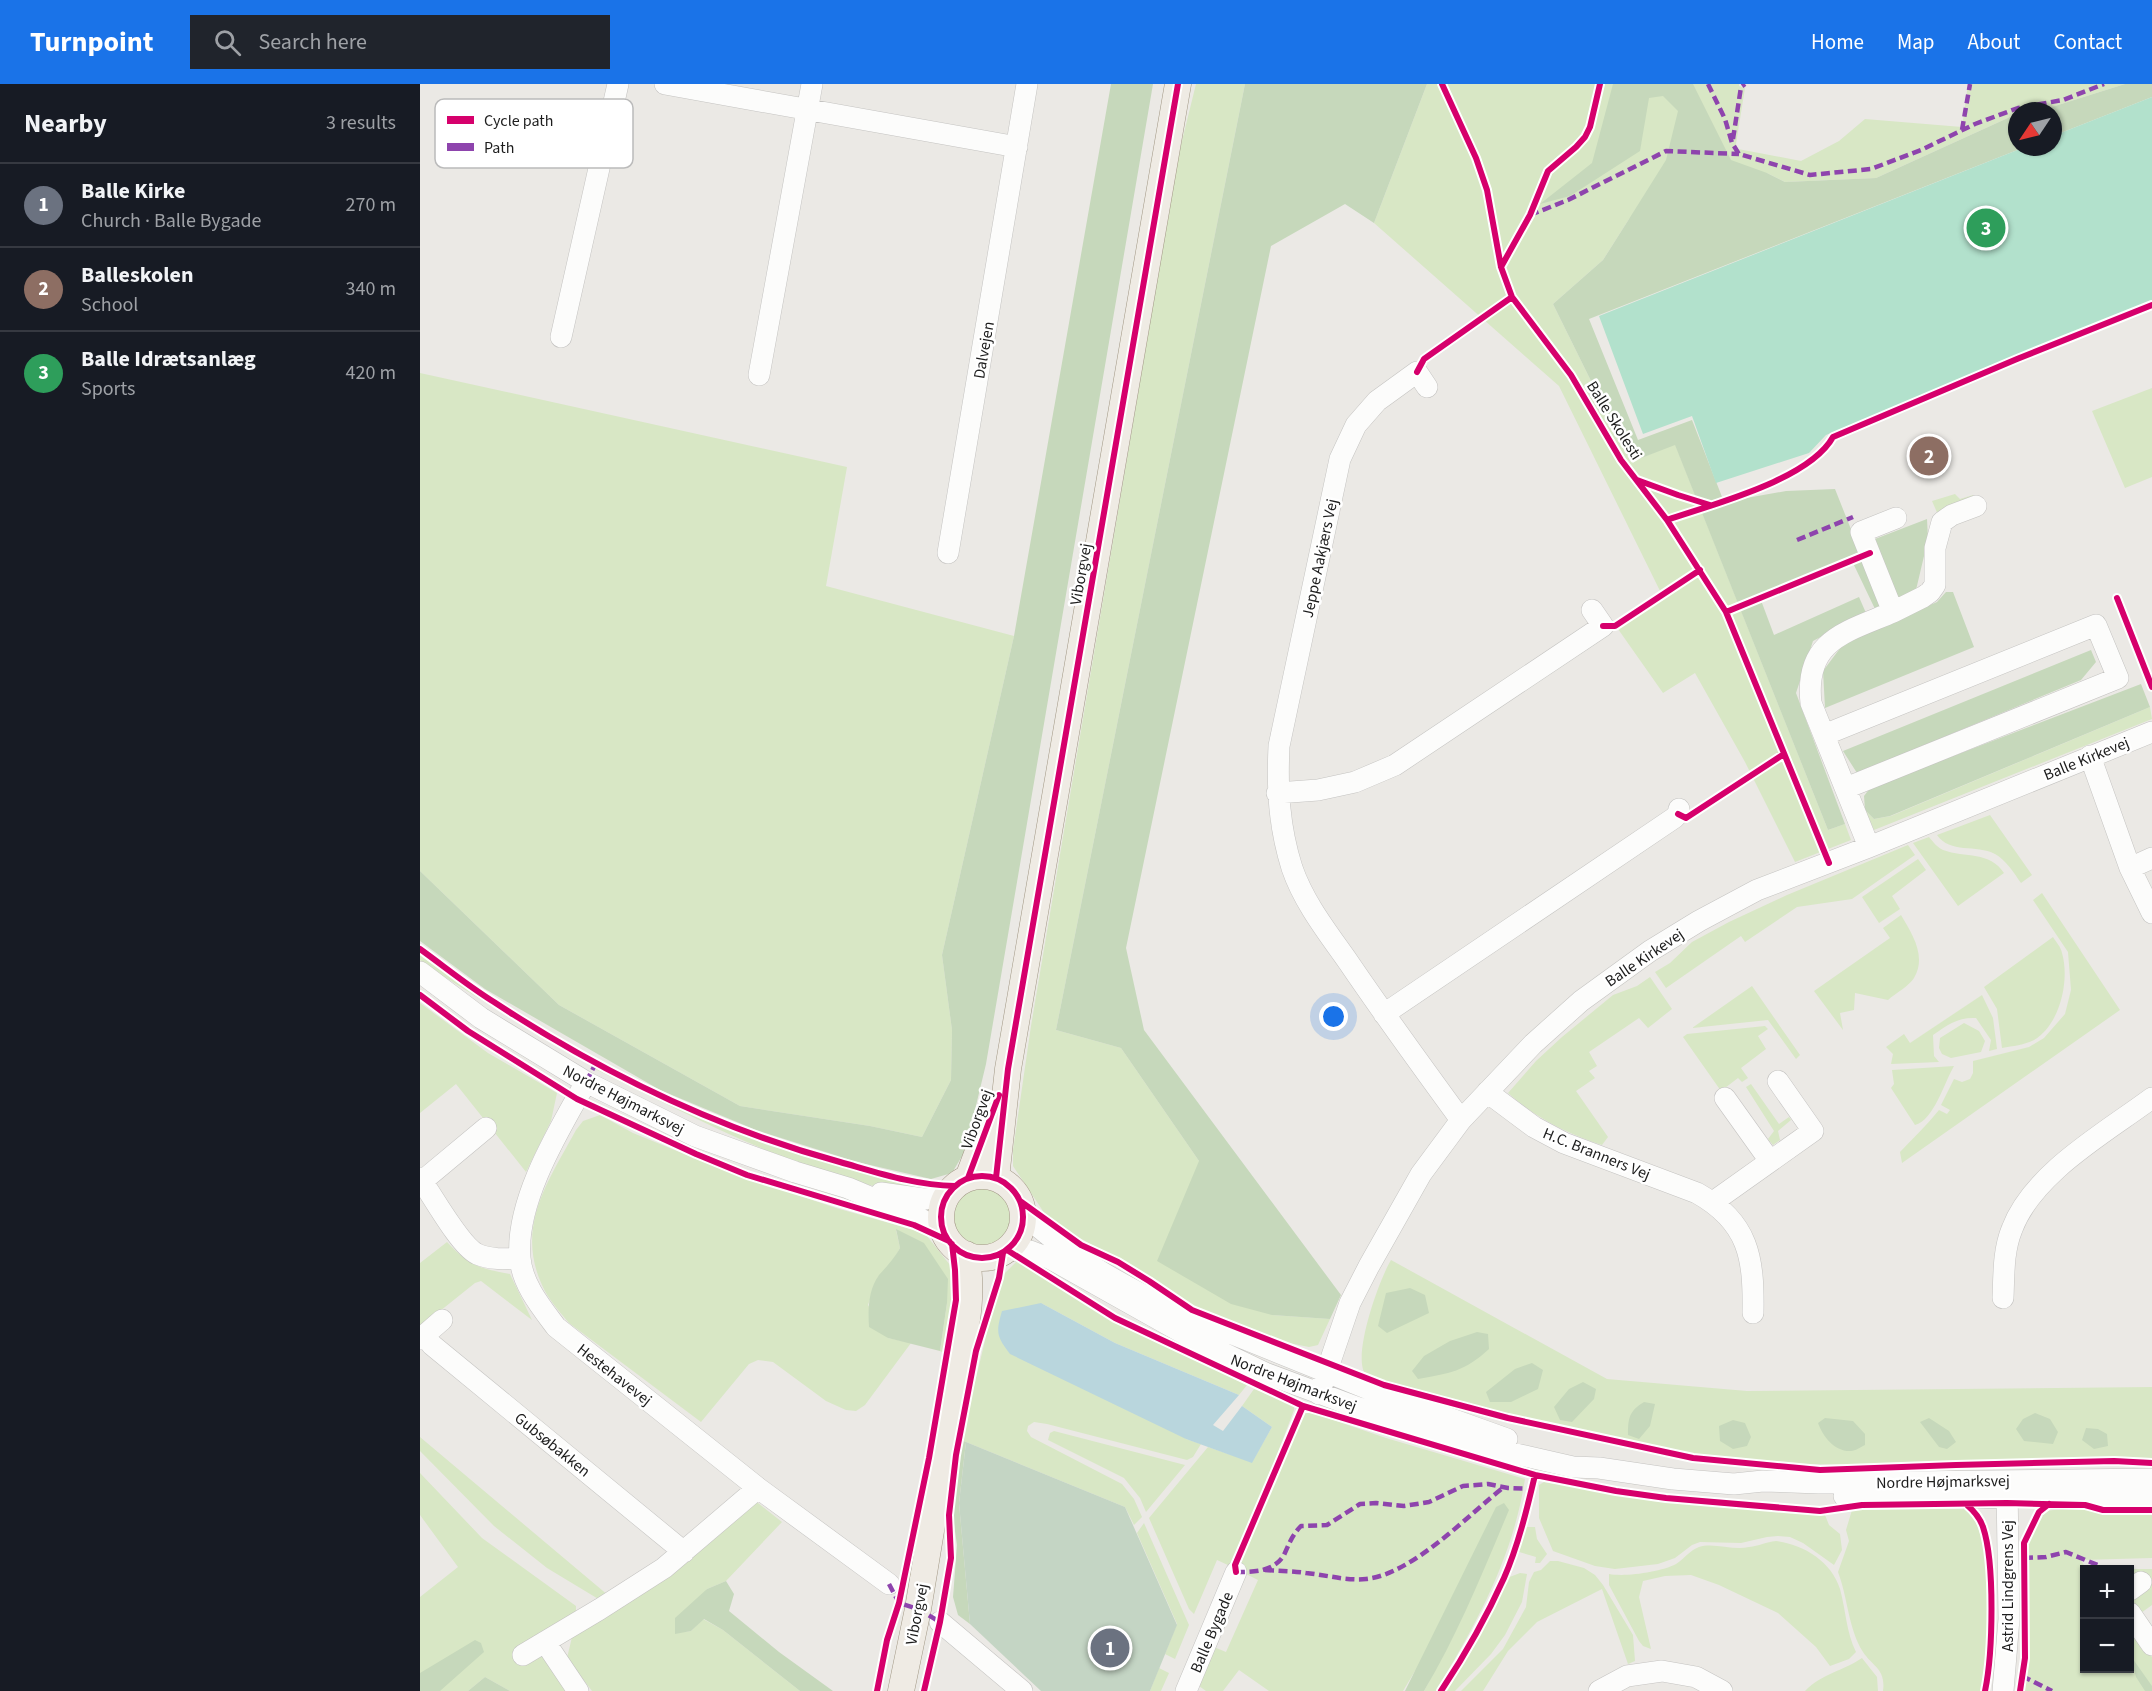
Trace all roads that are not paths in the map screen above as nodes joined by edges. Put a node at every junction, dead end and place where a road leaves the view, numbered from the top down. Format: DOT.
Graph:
graph roads {
  1 [pos="618,84"];
  2 [pos="665,84"];
  3 [pos="812,84"];
  4 [pos="1027,84"];
  5 [pos="1178,84"];
  6 [pos="615,99"];
  7 [pos="807,110"];
  8 [pos="1017,147"];
  9 [pos="599,168"];
  10 [pos="561,337"];
  11 [pos="759,375"];
  12 [pos="1427,387"];
  13 [pos="1976,506"];
  14 [pos="1896,518"];
  15 [pos="948,553"];
  16 [pos="1592,610"];
  17 [pos="1893,612"];
  18 [pos="2152,732"];
  19 [pos="1824,735"];
  20 [pos="2090,756"];
  21 [pos="1846,788"];
  22 [pos="1277,793"];
  23 [pos="1679,808"];
  24 [pos="1869,847"];
  25 [pos="2152,858"];
  26 [pos="2130,868"];
  27 [pos="2152,913"];
  28 [pos="420,972"];
  29 [pos="1384,1014"];
  30 [pos="1008,1069"];
  31 [pos="1778,1081"];
  32 [pos="586,1082"];
  33 [pos="1487,1092"];
  34 [pos="1725,1098"];
  35 [pos="2152,1098"];
  36 [pos="1461,1120"];
  37 [pos="486,1128"];
  38 [pos="1770,1161"];
  39 [pos="968,1178"];
  40 [pos="996,1178"];
  41 [pos="421,1180"];
  42 [pos="848,1188"];
  43 [pos="946,1197"];
  44 [pos="1713,1202"];
  45 [pos="1024,1214"];
  46 [pos="944,1231"];
  47 [pos="1005,1251"];
  48 [pos="966,1254"];
  49 [pos="520,1258"];
  50 [pos="2003,1298"];
  51 [pos="1753,1313"];
  52 [pos="442,1320"];
  53 [pos="968,1323"];
  54 [pos="422,1337"];
  55 [pos="1327,1371"];
  56 [pos="1319,1394"];
  57 [pos="1599,1468"];
  58 [pos="2152,1479"];
  59 [pos="758,1488"];
  60 [pos="2007,1488"];
  61 [pos="2152,1495"];
  62 [pos="684,1552"];
  63 [pos="1236,1572"];
  64 [pos="889,1584"];
  65 [pos="2134,1619"];
  66 [pos="940,1622"];
  67 [pos="545,1642"];
  68 [pos="2152,1645"];
  69 [pos="523,1655"];
  70 [pos="578,1691"];
  71 [pos="901,1691"];
  72 [pos="1022,1691"];
  73 [pos="1186,1691"];
  74 [pos="1599,1691"];
  75 [pos="1722,1691"];
  76 [pos="2003,1691"];
  1 -- 6 [label="street"];
  2 -- 7 [label="street"];
  3 -- 7 [label="street"];
  4 -- 8 [label="street, Dalvejen"];
  5 -- 30 [label="main road, Viborgvej"];
  7 -- 8 [label="street"];
  7 -- 11 [label="street"];
  8 -- 15 [label="street, Dalvejen"];
  9 -- 10 [label="street"];
  12 -- 22 [label="street, Jeppe Aakjærs Vej"];
  13 -- 17 [label="street"];
  14 -- 17 [label="street"];
  16 -- 22 [label="street"];
  17 -- 19 [label="street"];
  18 -- 20 [label="street, Balle Kirkevej"];
  19 -- 21 [label="street"];
  19 -- 21 [label="street"];
  20 -- 24 [label="street, Balle Kirkevej"];
  20 -- 26 [label="street"];
  21 -- 24 [label="street"];
  22 -- 29 [label="street, Jeppe Aakjærs Vej"];
  23 -- 29 [label="street"];
  24 -- 33 [label="street, Balle Kirkevej"];
  25 -- 26 [label="street"];
  26 -- 27 [label="street"];
  28 -- 32 [label="street, Nordre Højmarksvej"];
  29 -- 36 [label="street, Jeppe Aakjærs Vej"];
  30 -- 39 [label="main road, Viborgvej"];
  30 -- 40 [label="main road, Viborgvej"];
  31 -- 38 [label="street"];
  32 -- 42 [label="street, Nordre Højmarksvej"];
  32 -- 49 [label="street, Hestehavevej"];
  33 -- 36 [label="street, Balle Kirkevej"];
  33 -- 44 [label="street, H.C. Branners Vej"];
  34 -- 38 [label="street"];
  35 -- 50 [label="street"];
  36 -- 55 [label="street, Balle Kirkevej"];
  37 -- 41 [label="street"];
  38 -- 44 [label="street"];
  39 -- 40 [label="main road"];
  39 -- 43 [label="main road"];
  40 -- 45 [label="main road"];
  41 -- 49 [label="street"];
  42 -- 43 [label="street, Nordre Højmarksvej"];
  42 -- 46 [label="street, Nordre Højmarksvej"];
  43 -- 46 [label="main road"];
  44 -- 51 [label="street, H.C. Branners Vej"];
  45 -- 47 [label="main road"];
  45 -- 55 [label="street, Nordre Højmarksvej"];
  46 -- 48 [label="main road"];
  47 -- 48 [label="main road"];
  47 -- 53 [label="main road, Viborgvej"];
  47 -- 56 [label="street, Nordre Højmarksvej"];
  48 -- 53 [label="main road, Viborgvej"];
  49 -- 59 [label="street, Hestehavevej"];
  52 -- 54 [label="street, Gubsøbakken"];
  53 -- 71 [label="main road, Viborgvej"];
  54 -- 62 [label="street, Gubsøbakken"];
  55 -- 56 [label="street, Balle Kirkevej"];
  55 -- 57 [label="street, Nordre Højmarksvej"];
  56 -- 57 [label="street, Nordre Højmarksvej"];
  57 -- 60 [label="street, Nordre Højmarksvej"];
  58 -- 60 [label="street, Nordre Højmarksvej"];
  59 -- 62 [label="street"];
  59 -- 64 [label="street, Hestehavevej"];
  60 -- 61 [label="street, Nordre Højmarksvej"];
  60 -- 76 [label="street, Astrid Lindgrens Vej"];
  62 -- 67 [label="street"];
  63 -- 73 [label="street, Balle Bygade"];
  65 -- 68 [label="street"];
  66 -- 72 [label="street"];
  67 -- 69 [label="street"];
  67 -- 70 [label="street"];
  74 -- 75 [label="street"];
}
